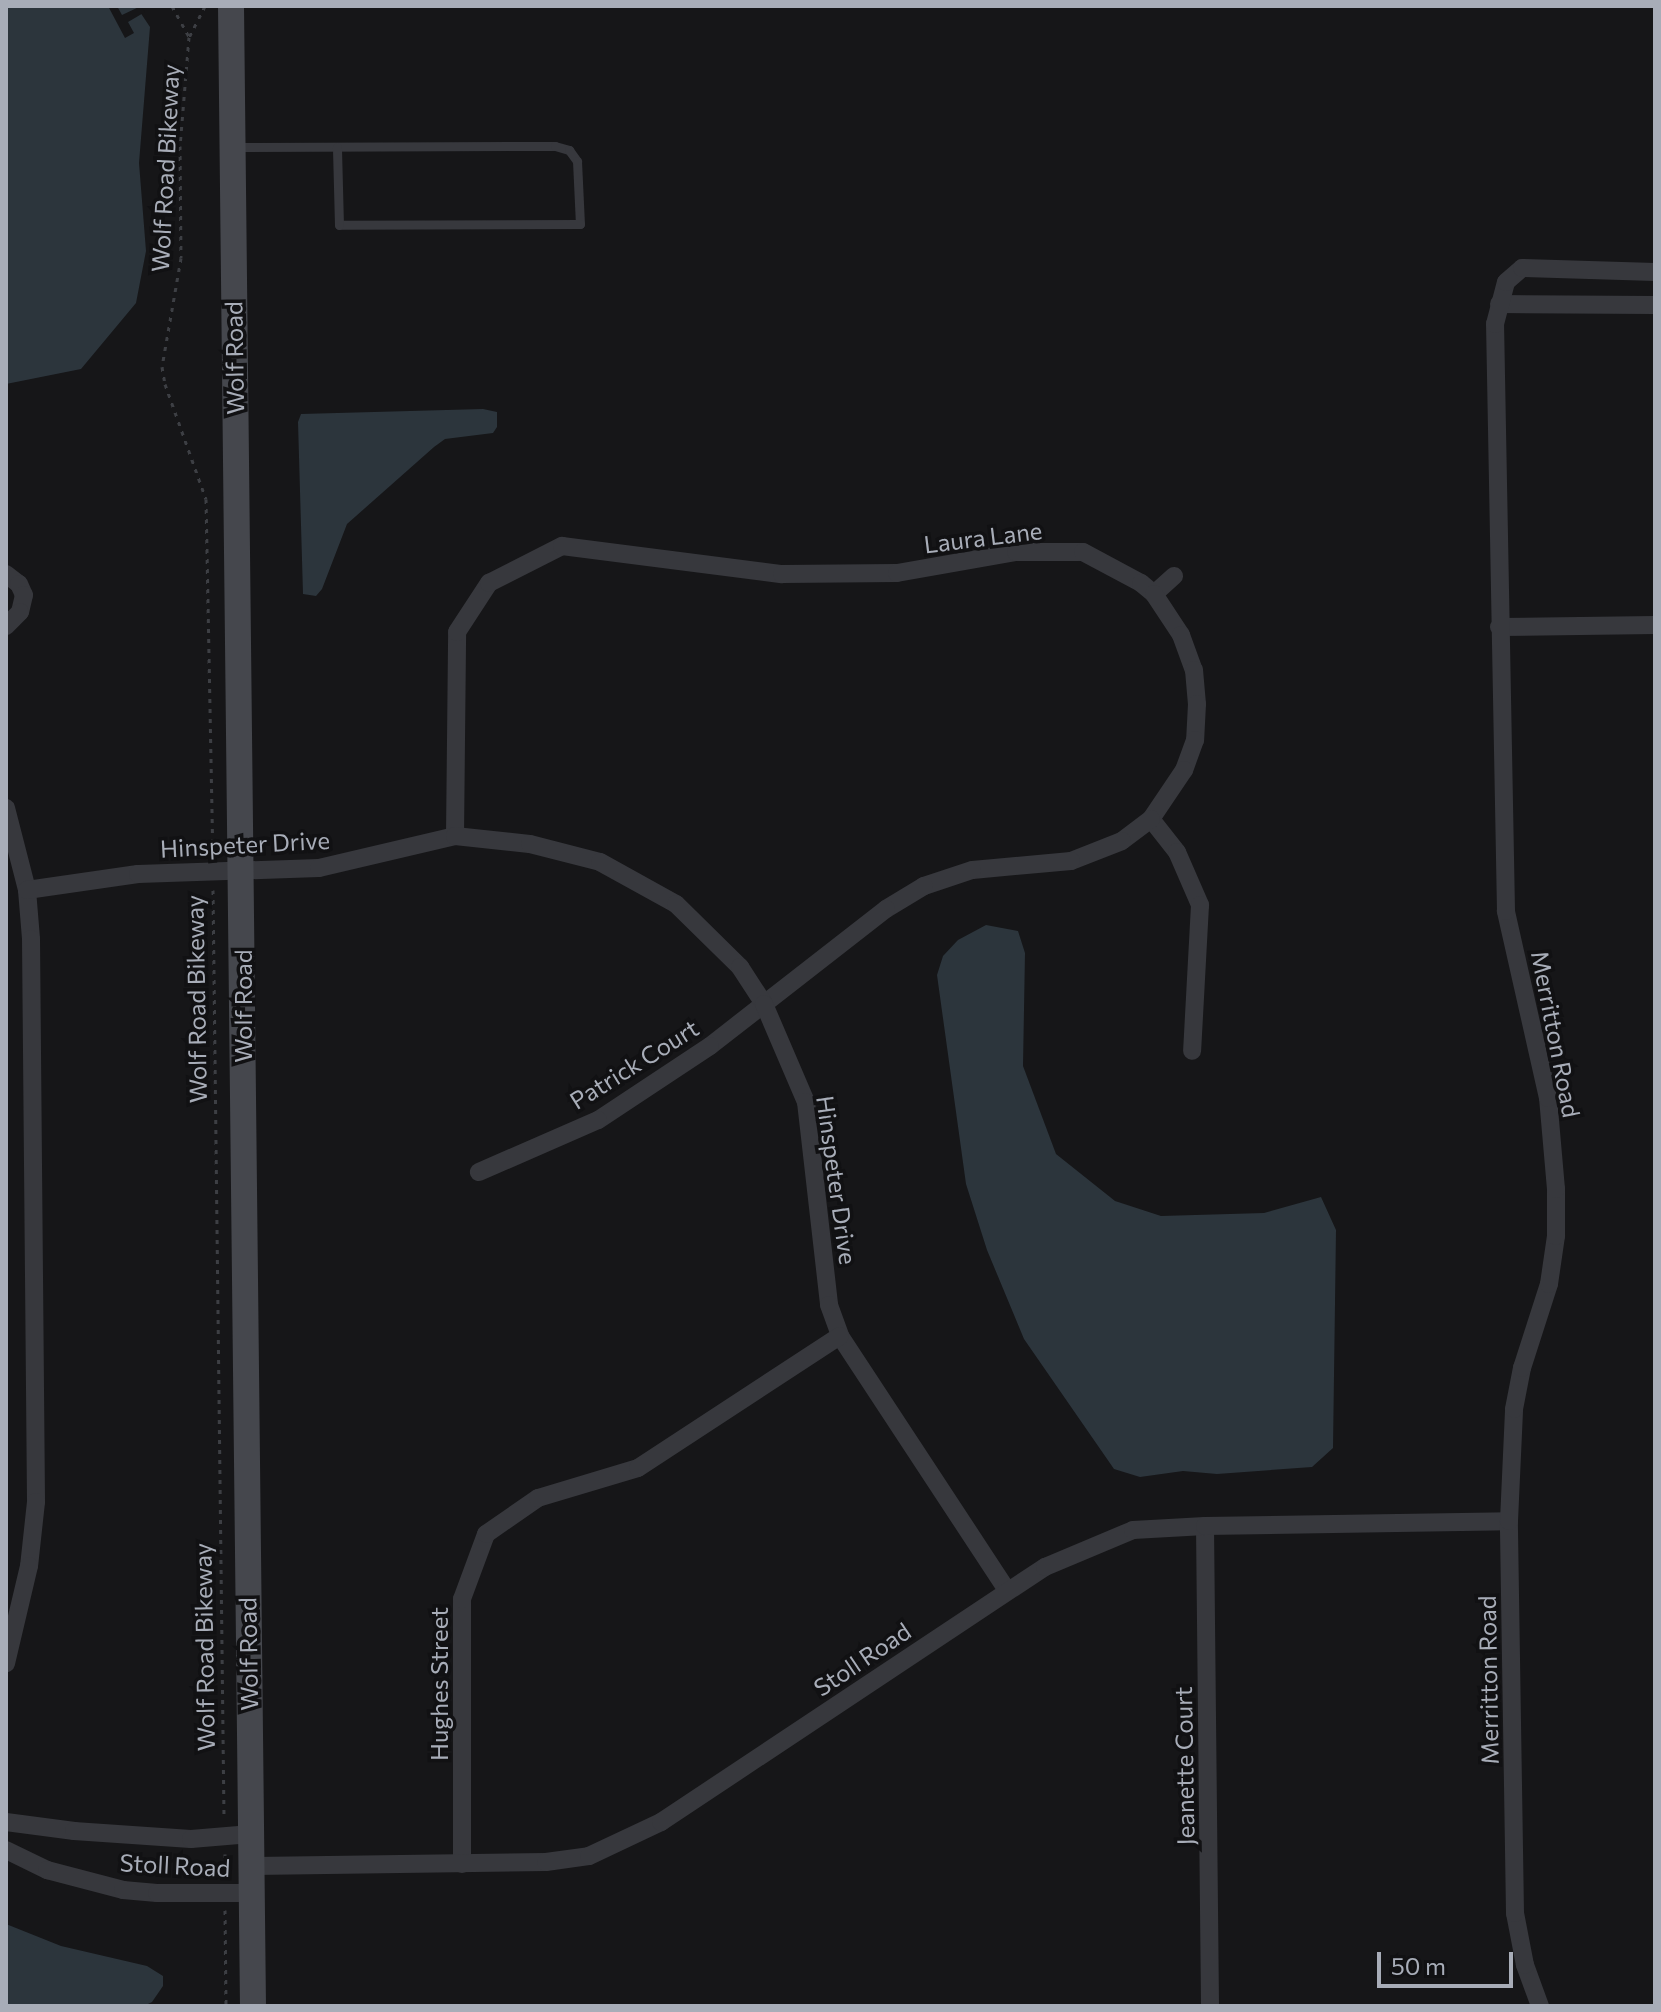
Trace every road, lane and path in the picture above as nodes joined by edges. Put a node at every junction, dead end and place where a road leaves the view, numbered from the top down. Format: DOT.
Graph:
graph roads {
  1 [pos="172,6"];
  2 [pos="205,6"];
  3 [pos="231,6"];
  4 [pos="189,37"];
  5 [pos="232,147"];
  6 [pos="337,147"];
  7 [pos="1655,272"];
  8 [pos="1499,304"];
  9 [pos="1655,305"];
  10 [pos="6,574"];
  11 [pos="1174,576"];
  12 [pos="1154,594"];
  13 [pos="1655,625"];
  14 [pos="6,626"];
  15 [pos="1499,627"];
  16 [pos="6,808"];
  17 [pos="1151,819"];
  18 [pos="455,836"];
  19 [pos="242,868"];
  20 [pos="213,872"];
  21 [pos="27,890"];
  22 [pos="764,1004"];
  23 [pos="1192,1051"];
  24 [pos="479,1172"];
  25 [pos="840,1336"];
  26 [pos="1509,1521"];
  27 [pos="1205,1526"];
  28 [pos="1007,1590"];
  29 [pos="6,1663"];
  30 [pos="6,1822"];
  31 [pos="251,1834"];
  32 [pos="224,1836"];
  33 [pos="6,1850"];
  34 [pos="462,1864"];
  35 [pos="252,1880"];
  36 [pos="225,1893"];
  37 [pos="226,2006"];
  38 [pos="253,2006"];
  39 [pos="1210,2006"];
  40 [pos="1540,2006"];
  1 -- 4 [label="path"];
  2 -- 4 [label="path, Wolf Road Bikeway"];
  3 -- 5 [label="main road, Wolf Road"];
  4 -- 20 [label="path, Wolf Road Bikeway"];
  5 -- 6 [label="lane"];
  5 -- 19 [label="main road, Wolf Road"];
  6 -- 6 [label="lane"];
  7 -- 8 [label="street"];
  8 -- 9 [label="street"];
  8 -- 15 [label="street, Merritton Road"];
  10 -- 14 [label="street"];
  11 -- 12 [label="street"];
  12 -- 17 [label="street, Laura Lane"];
  12 -- 18 [label="street, Laura Lane"];
  13 -- 15 [label="street"];
  15 -- 26 [label="street, Merritton Road"];
  16 -- 21 [label="street"];
  17 -- 22 [label="street, Laura Lane"];
  17 -- 23 [label="street"];
  18 -- 19 [label="street, Hinspeter Drive"];
  18 -- 22 [label="street, Hinspeter Drive"];
  19 -- 20 [label="street, Hinspeter Drive"];
  19 -- 31 [label="main road, Wolf Road"];
  20 -- 21 [label="street, Hinspeter Drive"];
  20 -- 32 [label="path, Wolf Road Bikeway"];
  21 -- 29 [label="street"];
  22 -- 24 [label="street, Patrick Court"];
  22 -- 25 [label="street, Hinspeter Drive"];
  25 -- 28 [label="street, Hinspeter Drive"];
  25 -- 34 [label="street, Hughes Street"];
  26 -- 27 [label="street, Stoll Road"];
  26 -- 40 [label="street, Merritton Road"];
  27 -- 28 [label="street, Stoll Road"];
  27 -- 39 [label="street, Jeanette Court"];
  28 -- 34 [label="street, Stoll Road"];
  30 -- 32 [label="street, Stoll Road"];
  31 -- 32 [label="street, Stoll Road"];
  31 -- 35 [label="main road, Wolf Road"];
  32 -- 36 [label="path, Wolf Road Bikeway"];
  33 -- 36 [label="street, Stoll Road"];
  34 -- 35 [label="street, Stoll Road"];
  35 -- 36 [label="street, Stoll Road"];
  35 -- 38 [label="main road, Wolf Road"];
  36 -- 37 [label="path, Wolf Road Bikeway"];
}
